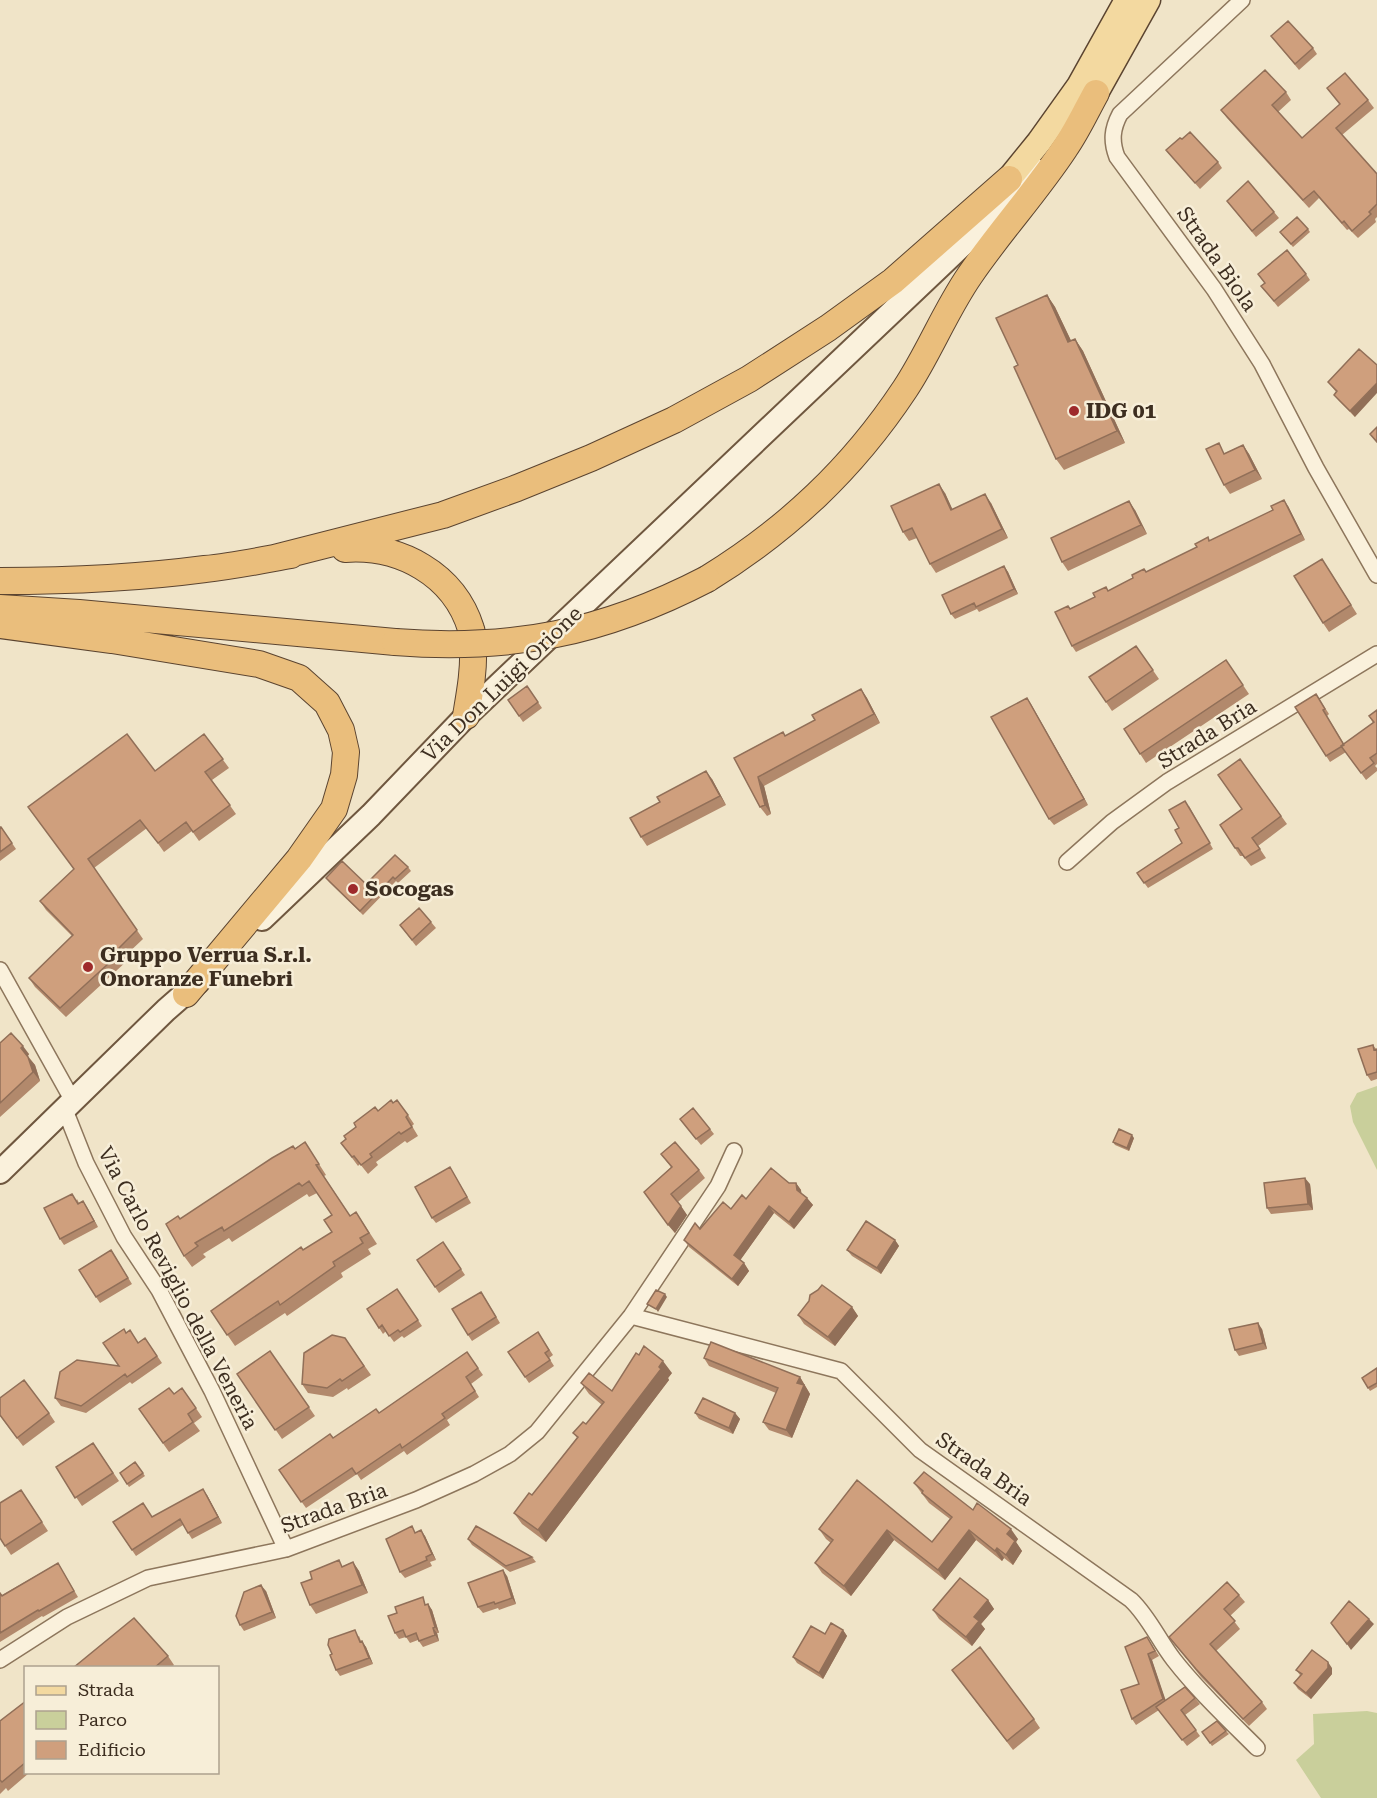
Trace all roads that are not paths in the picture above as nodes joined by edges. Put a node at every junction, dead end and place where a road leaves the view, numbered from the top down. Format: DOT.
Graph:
graph roads {
  1 [pos="1127,0"];
  2 [pos="1149,0"];
  3 [pos="1242,0"];
  4 [pos="1096,93"];
  5 [pos="1009,179"];
  6 [pos="934,270"];
  7 [pos="274,558"];
  8 [pos="1377,575"];
  9 [pos="0,581"];
  10 [pos="0,609"];
  11 [pos="0,625"];
  12 [pos="1377,654"];
  13 [pos="466,716"];
  14 [pos="1067,862"];
  15 [pos="0,970"];
  16 [pos="186,994"];
  17 [pos="69,1106"];
  18 [pos="734,1151"];
  19 [pos="0,1172"];
  20 [pos="631,1316"];
  21 [pos="286,1549"];
  22 [pos="0,1660"];
  23 [pos="1257,1748"];
  1 -- 5 [label="main road, Via Don Luigi Orione"];
  2 -- 4 [label="main road, Via Don Luigi Orione"];
  3 -- 8 [label="street, Strada Biola"];
  4 -- 6 [label="main road, Via Don Luigi Orione"];
  4 -- 10 [label="highway, bridge"];
  5 -- 6 [label="main road, Via Don Luigi Orione"];
  5 -- 7 [label="highway"];
  6 -- 13 [label="main road, Via Don Luigi Orione"];
  7 -- 9 [label="highway"];
  7 -- 13 [label="highway"];
  11 -- 16 [label="highway"];
  12 -- 14 [label="street, Strada Bria"];
  13 -- 16 [label="main road, Via Don Luigi Orione"];
  15 -- 17 [label="street"];
  16 -- 17 [label="main road, Via Don Luigi Orione"];
  17 -- 19 [label="main road, Via Don Luigi Orione"];
  17 -- 21 [label="street, Via Carlo Reviglio della Veneria"];
  18 -- 20 [label="street, Strada Bria"];
  20 -- 21 [label="street, Strada Bria"];
  20 -- 23 [label="street, Strada Bria"];
  21 -- 22 [label="street, Strada Bria"];
}
